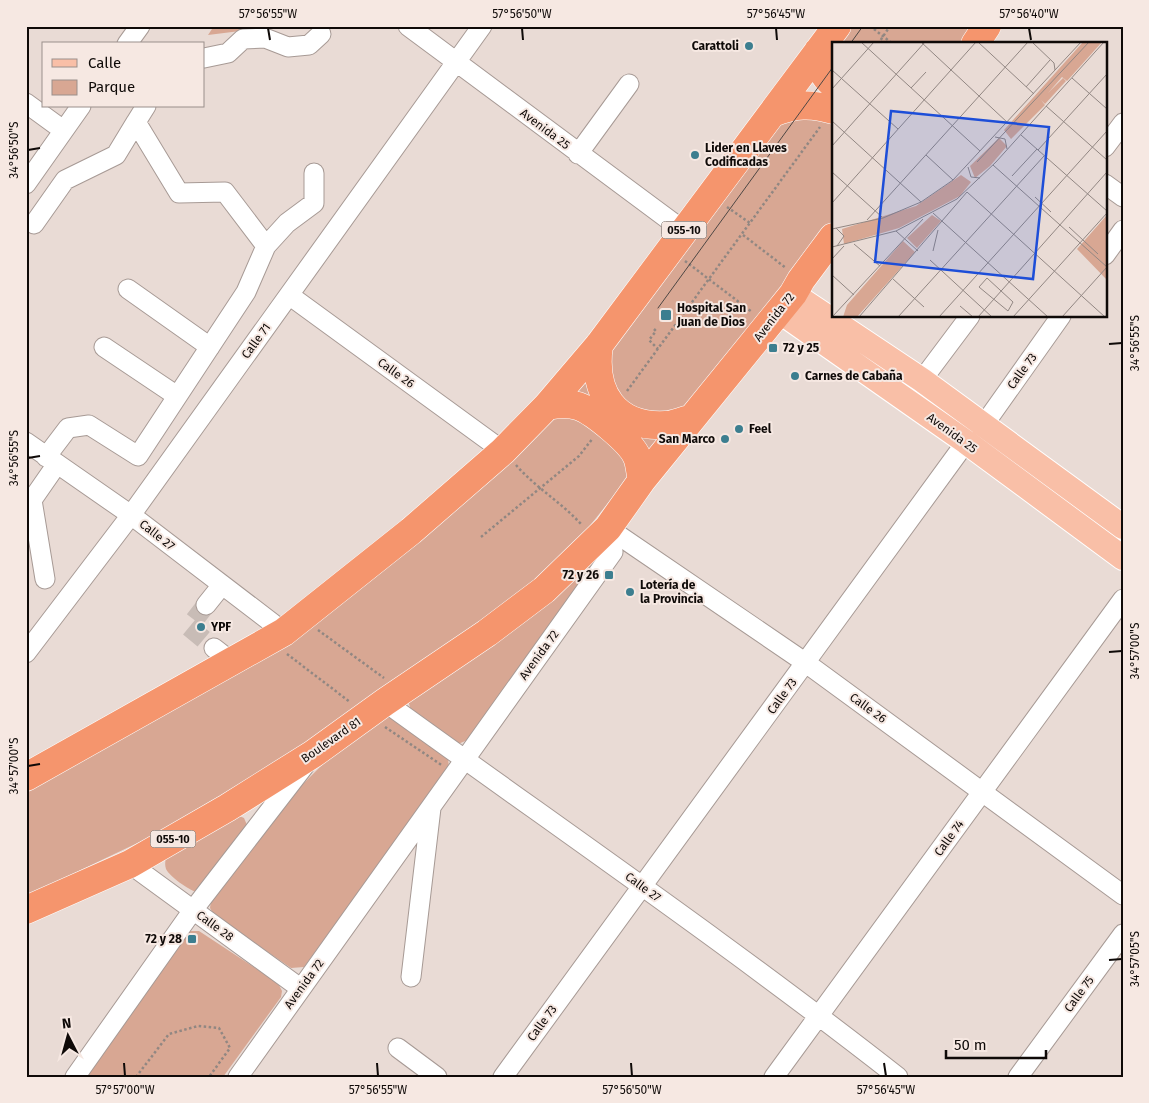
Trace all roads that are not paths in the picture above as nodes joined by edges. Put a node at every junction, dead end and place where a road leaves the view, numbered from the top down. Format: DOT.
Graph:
graph roads {
  1 [pos="140,26"];
  2 [pos="408,26"];
  3 [pos="482,26"];
  4 [pos="987,26"];
  5 [pos="320,34"];
  6 [pos="828,34"];
  7 [pos="128,42"];
  8 [pos="976,42"];
  9 [pos="205,58"];
  10 [pos="455,62"];
  11 [pos="832,83"];
  12 [pos="629,84"];
  13 [pos="26,103"];
  14 [pos="80,108"];
  15 [pos="145,108"];
  16 [pos="832,110"];
  17 [pos="773,113"];
  18 [pos="136,122"];
  19 [pos="1123,123"];
  20 [pos="64,130"];
  21 [pos="1106,146"];
  22 [pos="578,154"];
  23 [pos="314,173"];
  24 [pos="26,184"];
  25 [pos="1106,185"];
  26 [pos="1123,197"];
  27 [pos="34,224"];
  28 [pos="1123,230"];
  29 [pos="832,238"];
  30 [pos="677,240"];
  31 [pos="266,246"];
  32 [pos="1106,254"];
  33 [pos="128,290"];
  34 [pos="289,295"];
  35 [pos="785,302"];
  36 [pos="968,318"];
  37 [pos="1060,318"];
  38 [pos="599,345"];
  39 [pos="104,347"];
  40 [pos="210,347"];
  41 [pos="922,380"];
  42 [pos="178,396"];
  43 [pos="547,406"];
  44 [pos="609,416"];
  45 [pos="692,418"];
  46 [pos="983,426"];
  47 [pos="26,442"];
  48 [pos="966,442"];
  49 [pos="504,451"];
  50 [pos="51,461"];
  51 [pos="642,480"];
  52 [pos="131,515"];
  53 [pos="1123,527"];
  54 [pos="602,534"];
  55 [pos="1123,558"];
  56 [pos="45,579"];
  57 [pos="222,585"];
  58 [pos="1123,599"];
  59 [pos="206,605"];
  60 [pos="284,632"];
  61 [pos="26,653"];
  62 [pos="806,663"];
  63 [pos="385,702"];
  64 [pos="313,754"];
  65 [pos="463,759"];
  66 [pos="26,777"];
  67 [pos="982,792"];
  68 [pos="431,804"];
  69 [pos="130,864"];
  70 [pos="643,886"];
  71 [pos="1123,895"];
  72 [pos="26,910"];
  73 [pos="194,910"];
  74 [pos="1123,934"];
  75 [pos="411,977"];
  76 [pos="300,988"];
  77 [pos="819,1015"];
  78 [pos="398,1048"];
  79 [pos="75,1077"];
  80 [pos="238,1077"];
  81 [pos="437,1077"];
  82 [pos="502,1077"];
  83 [pos="774,1077"];
  84 [pos="898,1077"];
  85 [pos="1018,1077"];
  1 -- 7 [label="street"];
  2 -- 10 [label="street, Avenida 25"];
  3 -- 10 [label="street, Calle 71"];
  4 -- 8 [label="highway"];
  5 -- 9 [label="street"];
  6 -- 11 [label="highway"];
  6 -- 17 [label="highway, 055-10"];
  10 -- 22 [label="street, Avenida 25"];
  10 -- 34 [label="street, Calle 71"];
  12 -- 22 [label="street"];
  13 -- 20 [label="street"];
  14 -- 20 [label="street"];
  15 -- 18 [label="street"];
  16 -- 17 [label="highway"];
  17 -- 30 [label="highway, 055-10"];
  18 -- 27 [label="street"];
  18 -- 31 [label="street"];
  19 -- 21 [label="street"];
  20 -- 24 [label="street"];
  22 -- 30 [label="street, Avenida 25"];
  23 -- 31 [label="street"];
  25 -- 26 [label="street"];
  28 -- 32 [label="street"];
  29 -- 35 [label="highway, Avenida 72 / 055-10"];
  30 -- 38 [label="highway, 055-10"];
  31 -- 40 [label="street"];
  33 -- 40 [label="street"];
  34 -- 49 [label="street, Calle 26"];
  34 -- 52 [label="street, Calle 71"];
  35 -- 41 [label="main road, Avenida 25"];
  35 -- 45 [label="highway, Avenida 72 / 055-10"];
  35 -- 48 [label="main road, Avenida 25"];
  36 -- 41 [label="street"];
  37 -- 46 [label="street, Calle 73"];
  38 -- 43 [label="highway, 055-10"];
  38 -- 44 [label="highway"];
  39 -- 42 [label="street"];
  40 -- 42 [label="street"];
  41 -- 46 [label="main road, Avenida 25"];
  42 -- 50 [label="street"];
  43 -- 44 [label="highway"];
  43 -- 49 [label="highway, 055-10"];
  44 -- 45 [label="highway"];
  44 -- 51 [label="highway"];
  45 -- 51 [label="highway, Avenida 72 / 055-10"];
  46 -- 48 [label="street, Calle 73"];
  46 -- 53 [label="main road, Avenida 25"];
  47 -- 50 [label="street, Calle 27"];
  48 -- 55 [label="main road, Avenida 25"];
  48 -- 62 [label="street, Calle 73"];
  49 -- 60 [label="highway, 055-10"];
  50 -- 52 [label="street, Calle 27"];
  50 -- 56 [label="street"];
  51 -- 54 [label="highway, Avenida 72 / 055-10"];
  52 -- 57 [label="street, Calle 27"];
  52 -- 61 [label="street, Calle 71"];
  54 -- 62 [label="street, Calle 26"];
  54 -- 63 [label="highway, Boulevard 81 / 055-10"];
  54 -- 65 [label="street, Avenida 72"];
  57 -- 59 [label="street"];
  57 -- 60 [label="street, Calle 27"];
  58 -- 67 [label="street, Calle 74"];
  60 -- 66 [label="highway, 055-10"];
  62 -- 67 [label="street, Calle 26"];
  62 -- 70 [label="street, Calle 73"];
  63 -- 64 [label="highway, Boulevard 81 / 055-10"];
  63 -- 65 [label="street, Calle 27"];
  64 -- 69 [label="highway, Boulevard 81 / 055-10"];
  64 -- 73 [label="street"];
  65 -- 68 [label="street, Avenida 72"];
  65 -- 70 [label="street, Calle 27"];
  67 -- 71 [label="street, Calle 26"];
  67 -- 77 [label="street, Calle 74"];
  68 -- 75 [label="street"];
  68 -- 76 [label="street, Avenida 72"];
  69 -- 72 [label="highway, Boulevard 81 / 055-10"];
  69 -- 73 [label="street, Calle 28"];
  70 -- 77 [label="street, Calle 27"];
  70 -- 82 [label="street, Calle 73"];
  73 -- 76 [label="street, Calle 28"];
  73 -- 79 [label="street"];
  74 -- 85 [label="street, Calle 75"];
  76 -- 80 [label="street, Avenida 72"];
  77 -- 83 [label="street, Calle 74"];
  77 -- 84 [label="street, Calle 27"];
  78 -- 81 [label="street"];
}
